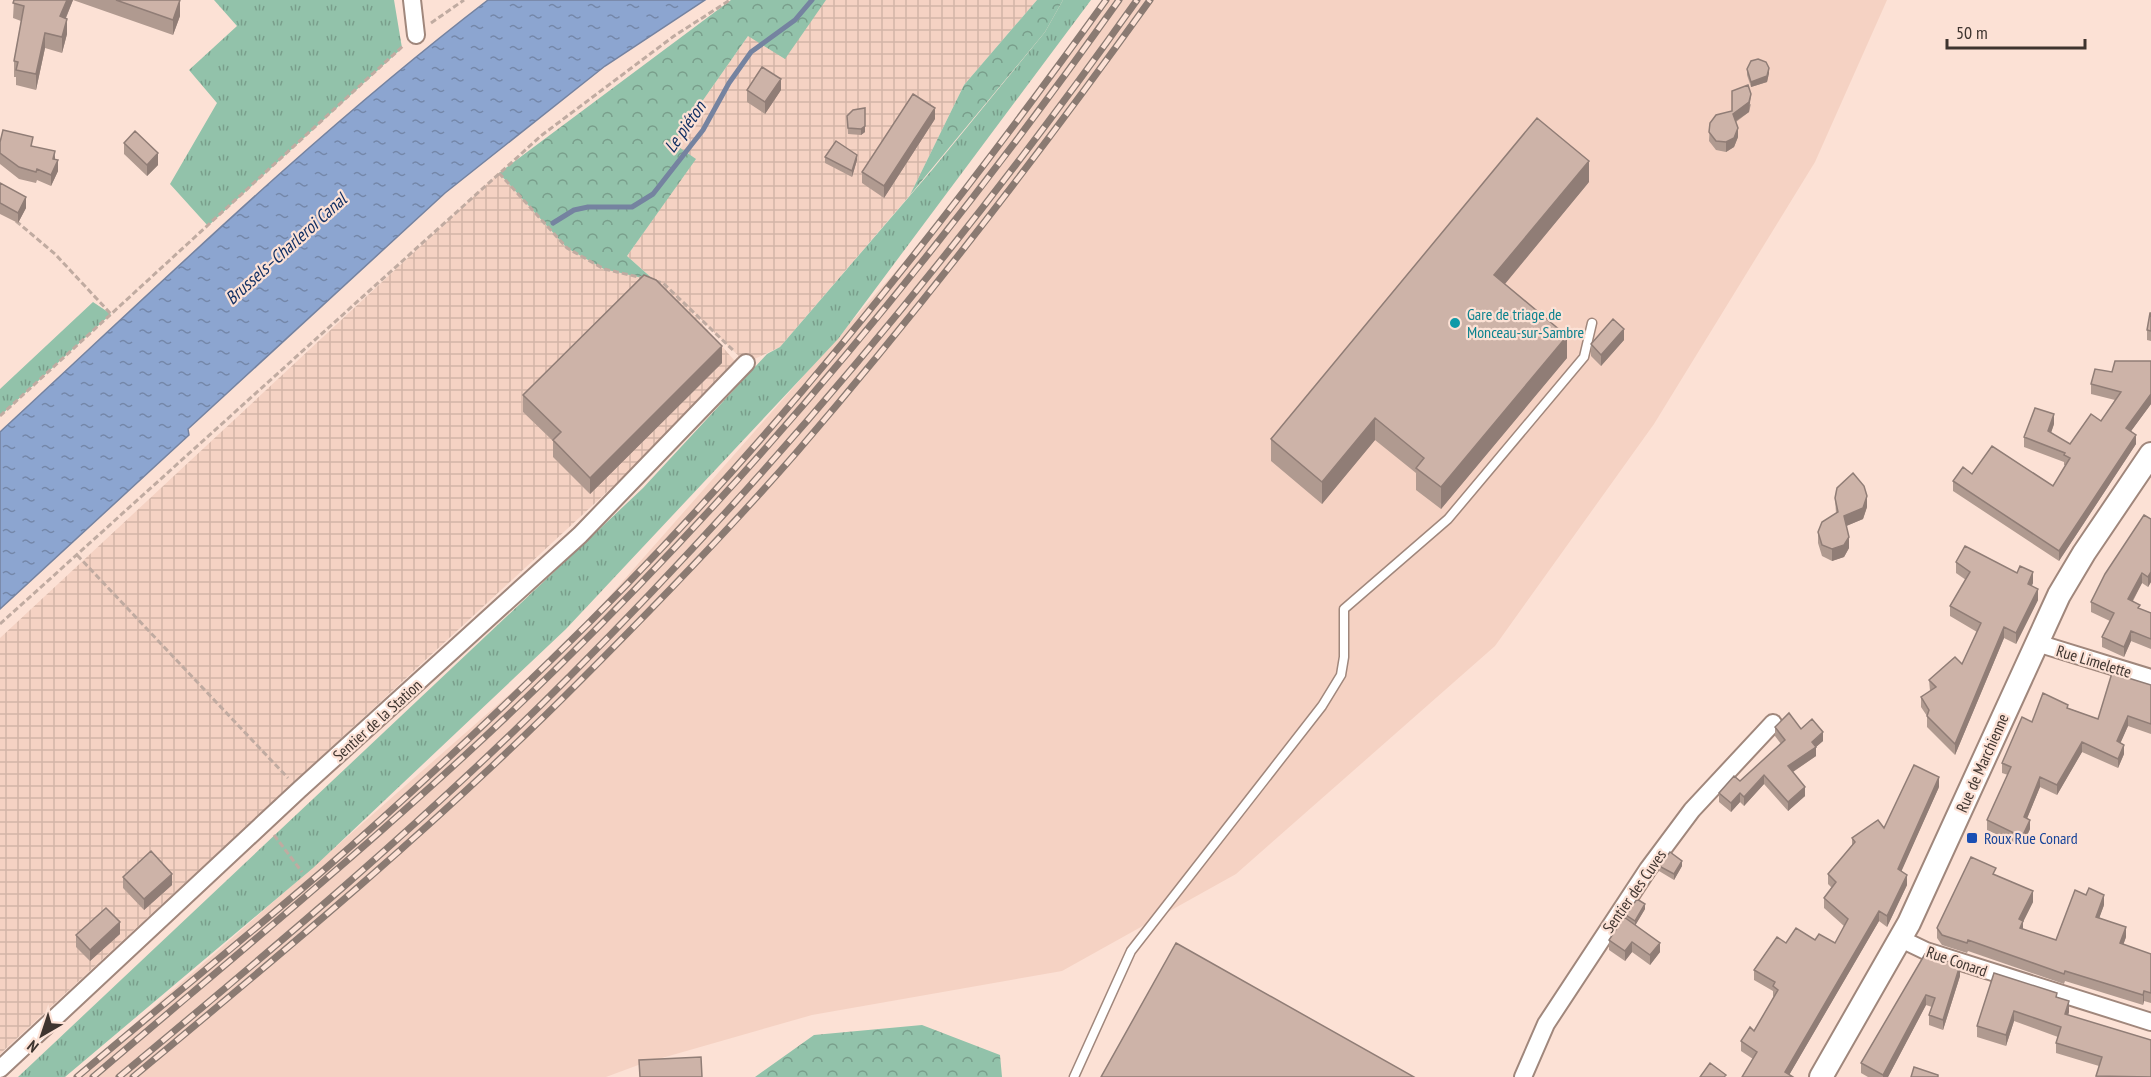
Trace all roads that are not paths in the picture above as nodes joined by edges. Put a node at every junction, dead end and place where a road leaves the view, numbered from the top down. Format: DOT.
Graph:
graph roads {
  1 [pos="412,0"];
  2 [pos="416,35"];
  3 [pos="1592,322"];
  4 [pos="747,363"];
  5 [pos="2151,454"];
  6 [pos="2037,643"];
  7 [pos="2151,678"];
  8 [pos="1773,723"];
  9 [pos="1901,939"];
  10 [pos="2151,1022"];
  11 [pos="0,1069"];
  12 [pos="1074,1077"];
  13 [pos="1523,1077"];
  14 [pos="1821,1077"];
  1 -- 2 [label="street"];
  3 -- 12 [label="lane"];
  4 -- 11 [label="street, Sentier de la Station"];
  5 -- 6 [label="main road, Rue de Marchienne"];
  6 -- 7 [label="street, Rue Limelette"];
  6 -- 9 [label="main road, Rue de Marchienne"];
  8 -- 13 [label="street, Sentier des Cuves"];
  9 -- 10 [label="street, Rue Conard"];
  9 -- 14 [label="main road, Rue de Marchienne"];
}
